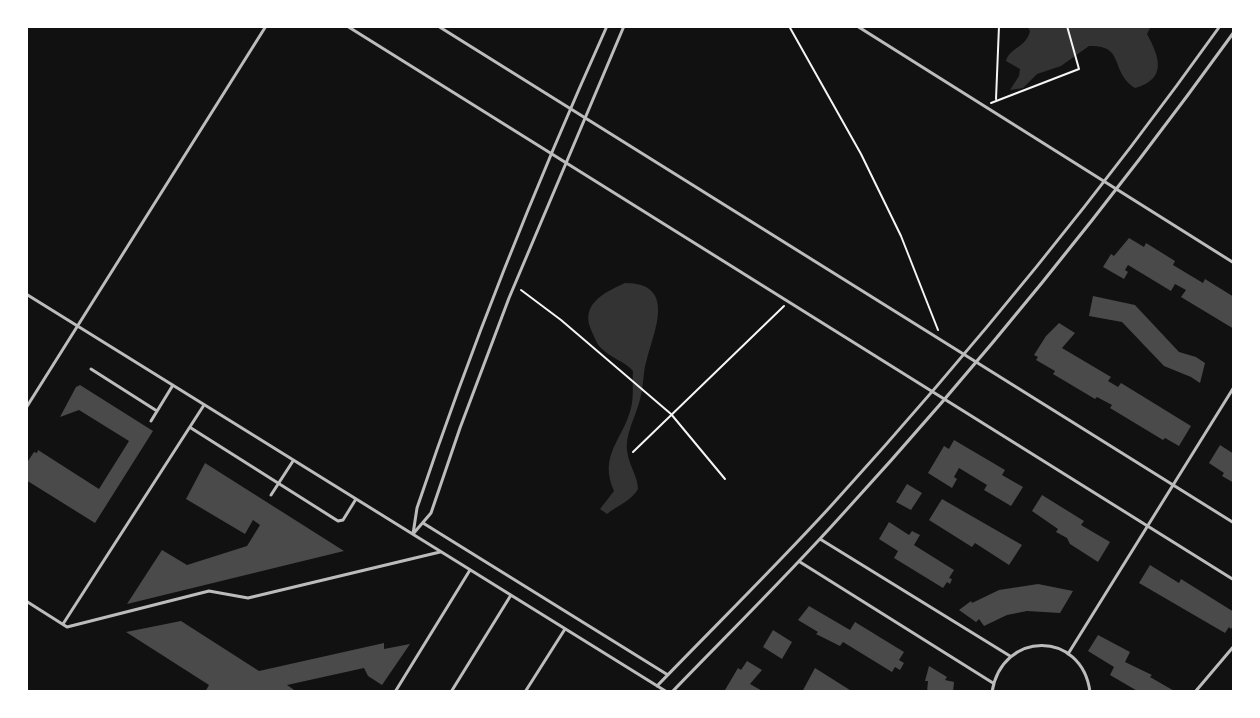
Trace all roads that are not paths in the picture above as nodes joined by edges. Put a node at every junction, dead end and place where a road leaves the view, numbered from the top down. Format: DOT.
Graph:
graph roads {
  1 [pos="266,26"];
  2 [pos="347,26"];
  3 [pos="438,26"];
  4 [pos="607,26"];
  5 [pos="624,26"];
  6 [pos="857,26"];
  7 [pos="1220,26"];
  8 [pos="1234,32"];
  9 [pos="571,109"];
  10 [pos="584,117"];
  11 [pos="552,154"];
  12 [pos="565,162"];
  13 [pos="1104,182"];
  14 [pos="1117,189"];
  15 [pos="1234,263"];
  16 [pos="26,294"];
  17 [pos="78,326"];
  18 [pos="964,354"];
  19 [pos="976,362"];
  20 [pos="91,369"];
  21 [pos="173,385"];
  22 [pos="1234,387"];
  23 [pos="933,392"];
  24 [pos="945,400"];
  25 [pos="204,404"];
  26 [pos="26,408"];
  27 [pos="157,411"];
  28 [pos="151,421"];
  29 [pos="190,427"];
  30 [pos="294,460"];
  31 [pos="279,484"];
  32 [pos="1173,485"];
  33 [pos="271,495"];
  34 [pos="356,499"];
  35 [pos="423,523"];
  36 [pos="1234,523"];
  37 [pos="1147,526"];
  38 [pos="413,534"];
  39 [pos="820,539"];
  40 [pos="441,551"];
  41 [pos="799,561"];
  42 [pos="470,570"];
  43 [pos="1234,580"];
  44 [pos="511,595"];
  45 [pos="26,601"];
  46 [pos="63,624"];
  47 [pos="565,629"];
  48 [pos="1234,646"];
  49 [pos="1068,654"];
  50 [pos="1010,656"];
  51 [pos="668,675"];
  52 [pos="993,683"];
  53 [pos="657,686"];
  54 [pos="395,692"];
  55 [pos="451,692"];
  56 [pos="525,692"];
  57 [pos="669,692"];
  58 [pos="992,692"];
  59 [pos="1090,692"];
  60 [pos="1195,692"];
  1 -- 17 [label="lane"];
  2 -- 11 [label="lane"];
  3 -- 9 [label="lane"];
  4 -- 9 [label="lane"];
  5 -- 10 [label="lane"];
  6 -- 13 [label="lane"];
  7 -- 13 [label="lane"];
  8 -- 14 [label="lane"];
  9 -- 10 [label="lane"];
  9 -- 11 [label="lane"];
  10 -- 12 [label="lane"];
  10 -- 18 [label="lane"];
  11 -- 12 [label="lane"];
  11 -- 38 [label="lane"];
  12 -- 23 [label="lane"];
  12 -- 35 [label="lane"];
  13 -- 14 [label="lane"];
  13 -- 18 [label="lane"];
  14 -- 15 [label="lane"];
  14 -- 19 [label="lane"];
  16 -- 17 [label="lane"];
  17 -- 21 [label="lane"];
  17 -- 26 [label="lane"];
  18 -- 19 [label="lane"];
  18 -- 23 [label="lane"];
  19 -- 24 [label="lane"];
  19 -- 32 [label="lane"];
  20 -- 27 [label="lane"];
  21 -- 25 [label="lane"];
  21 -- 27 [label="lane"];
  22 -- 32 [label="lane"];
  23 -- 24 [label="lane"];
  23 -- 51 [label="lane"];
  24 -- 37 [label="lane"];
  24 -- 39 [label="lane"];
  25 -- 29 [label="lane"];
  25 -- 30 [label="lane"];
  27 -- 28 [label="lane"];
  29 -- 31 [label="lane"];
  29 -- 46 [label="lane"];
  30 -- 31 [label="lane"];
  30 -- 34 [label="lane"];
  31 -- 33 [label="lane"];
  31 -- 34 [label="lane"];
  32 -- 36 [label="lane"];
  32 -- 37 [label="lane"];
  34 -- 38 [label="lane"];
  35 -- 38 [label="lane"];
  35 -- 51 [label="lane"];
  37 -- 43 [label="lane"];
  37 -- 49 [label="lane"];
  38 -- 40 [label="lane"];
  39 -- 41 [label="lane"];
  39 -- 50 [label="lane"];
  40 -- 42 [label="lane"];
  40 -- 46 [label="lane"];
  41 -- 52 [label="lane"];
  41 -- 57 [label="lane"];
  42 -- 44 [label="lane"];
  42 -- 54 [label="lane"];
  44 -- 47 [label="lane"];
  44 -- 55 [label="lane"];
  45 -- 46 [label="lane"];
  47 -- 53 [label="lane"];
  47 -- 56 [label="lane"];
  48 -- 60 [label="lane"];
  49 -- 50 [label="lane"];
  49 -- 59 [label="lane"];
  50 -- 52 [label="lane"];
  51 -- 53 [label="lane"];
  52 -- 58 [label="lane"];
  53 -- 57 [label="lane"];
}
